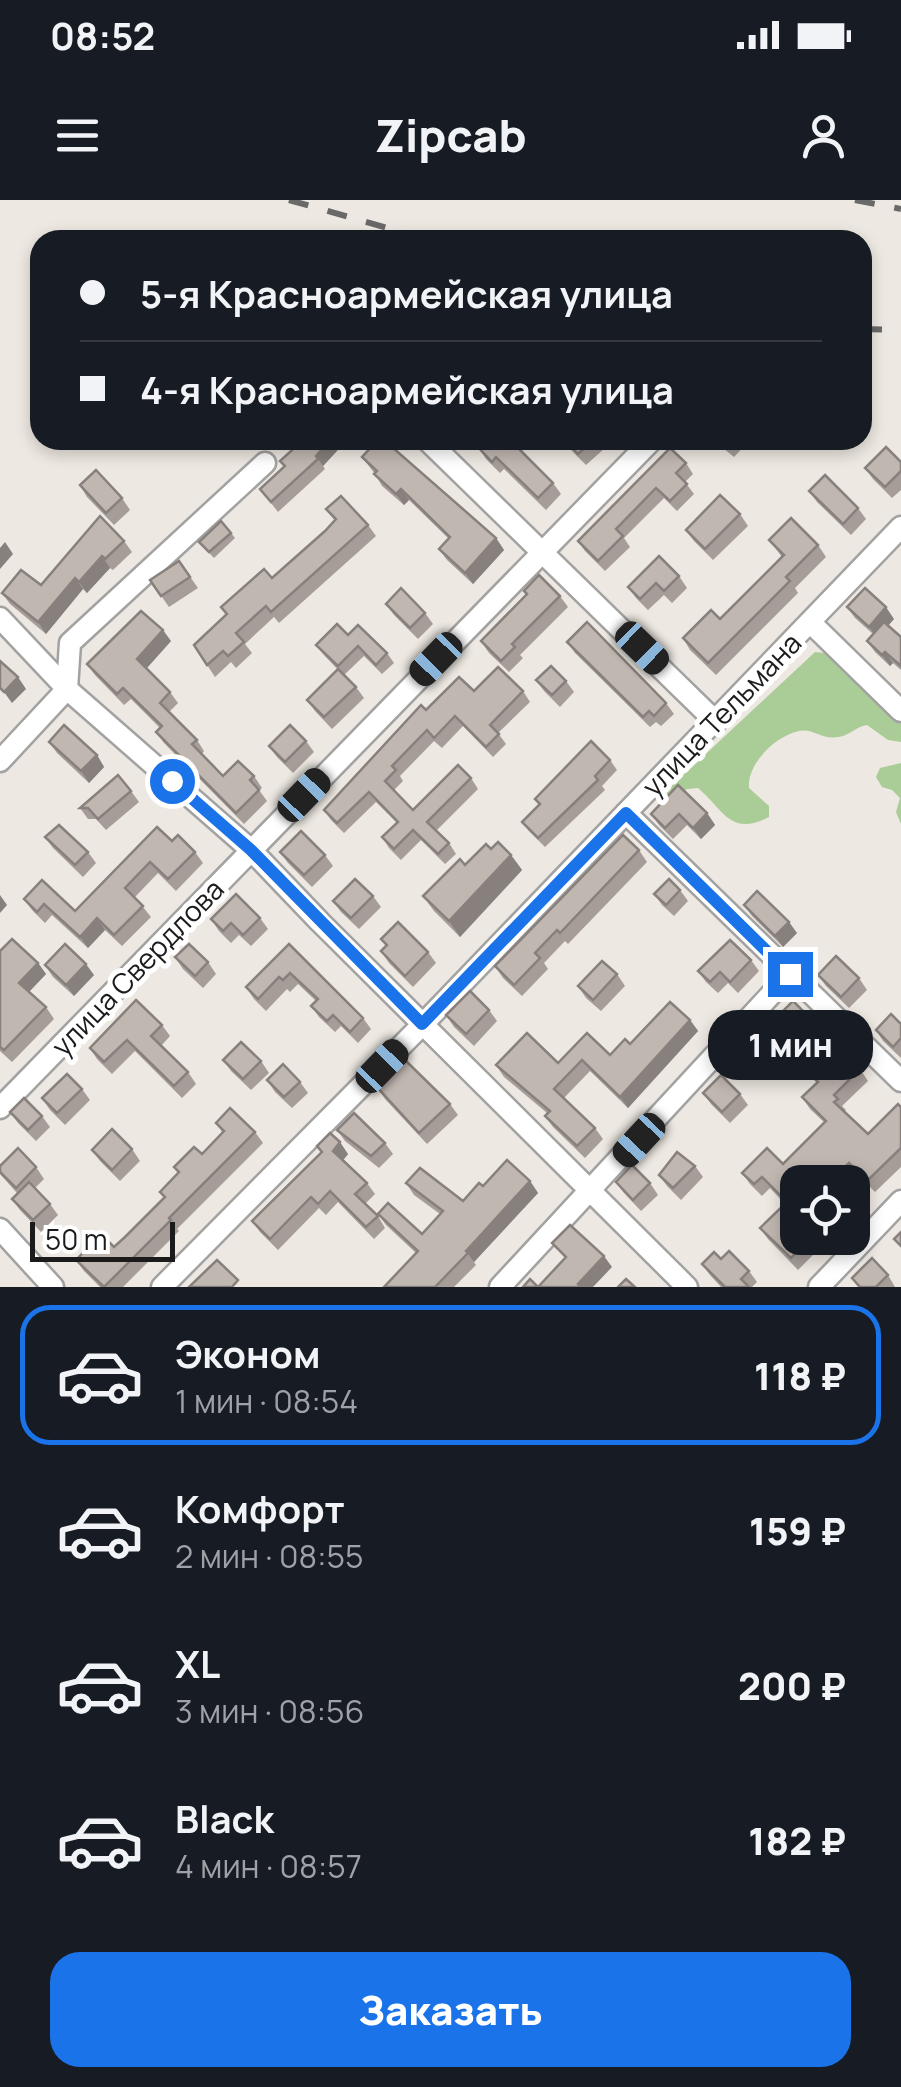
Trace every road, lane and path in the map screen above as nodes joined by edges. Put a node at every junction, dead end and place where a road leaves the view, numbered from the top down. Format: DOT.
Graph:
graph roads {
  1 [pos="437,450"];
  2 [pos="642,450"];
  3 [pos="265,462"];
  4 [pos="901,527"];
  5 [pos="542,550"];
  6 [pos="0,618"];
  7 [pos="810,622"];
  8 [pos="67,689"];
  9 [pos="901,711"];
  10 [pos="716,722"];
  11 [pos="0,761"];
  12 [pos="626,813"];
  13 [pos="251,850"];
  14 [pos="790,974"];
  15 [pos="422,1024"];
  16 [pos="901,1082"];
  17 [pos="0,1108"];
  18 [pos="592,1191"];
  19 [pos="901,1201"];
  20 [pos="0,1230"];
  21 [pos="53,1287"];
  22 [pos="162,1287"];
  23 [pos="500,1287"];
  24 [pos="688,1287"];
  25 [pos="819,1287"];
  1 -- 5 [label="street"];
  2 -- 5 [label="street, улица Свердлова"];
  3 -- 8 [label="street"];
  4 -- 7 [label="street, улица Тельмана"];
  5 -- 10 [label="street"];
  5 -- 13 [label="street, улица Свердлова"];
  6 -- 8 [label="street"];
  7 -- 9 [label="street"];
  7 -- 10 [label="street, улица Тельмана"];
  8 -- 11 [label="street"];
  8 -- 13 [label="street"];
  10 -- 12 [label="street, улица Тельмана"];
  12 -- 14 [label="street"];
  12 -- 15 [label="street, улица Тельмана"];
  13 -- 15 [label="street"];
  13 -- 17 [label="street, улица Свердлова"];
  14 -- 16 [label="street"];
  14 -- 18 [label="street"];
  15 -- 18 [label="street"];
  15 -- 22 [label="street, улица Тельмана"];
  18 -- 23 [label="street"];
  18 -- 24 [label="street"];
  19 -- 25 [label="street"];
  20 -- 21 [label="street"];
}
